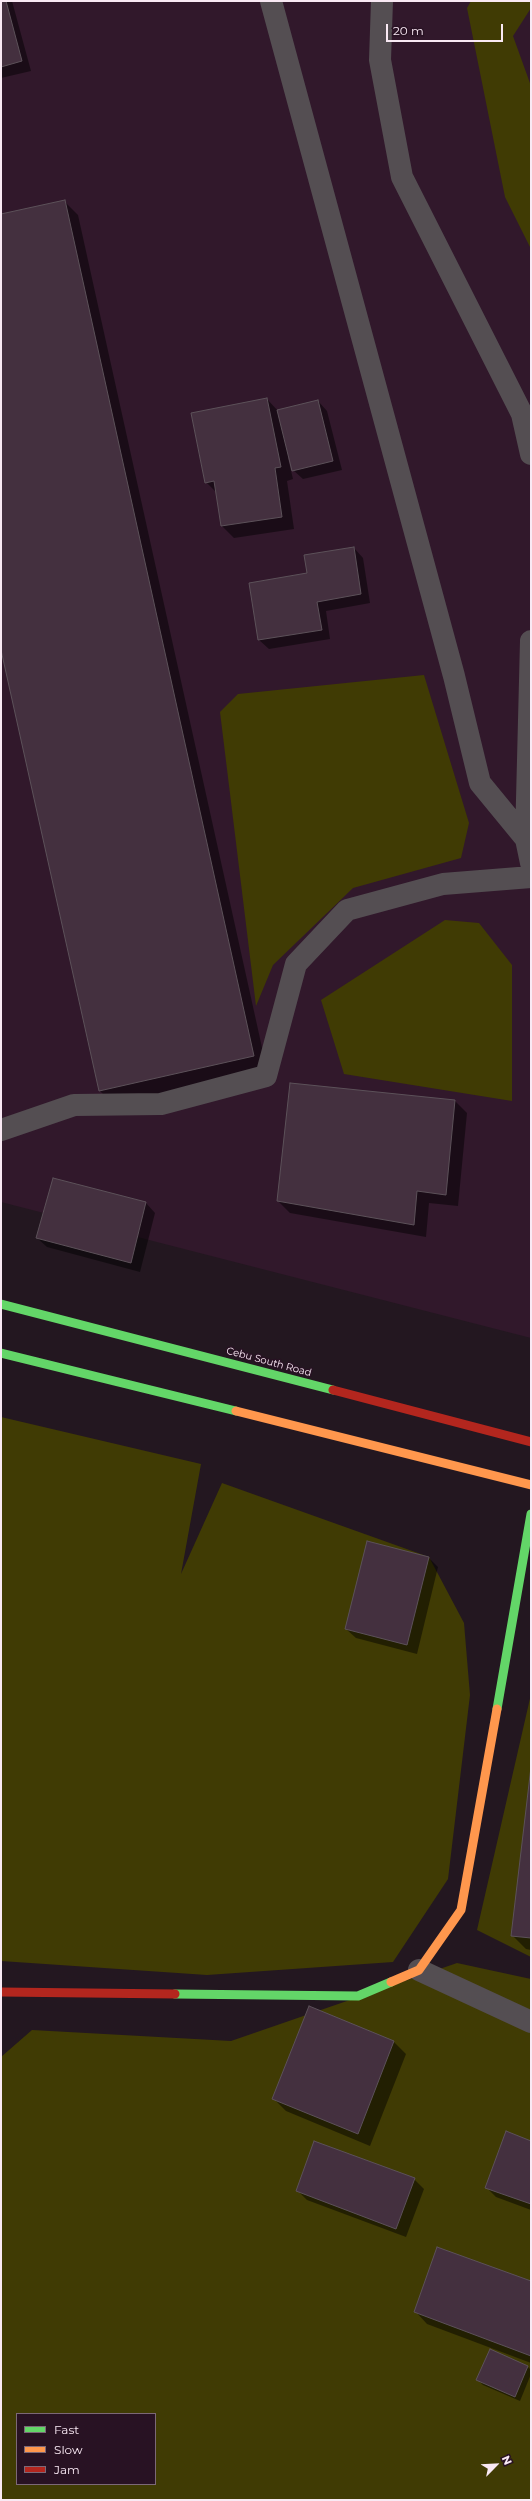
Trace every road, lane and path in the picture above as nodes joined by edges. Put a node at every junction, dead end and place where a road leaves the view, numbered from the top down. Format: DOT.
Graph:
graph roads {
  1 [pos="271,1"];
  2 [pos="382,1"];
  3 [pos="531,454"];
  4 [pos="531,641"];
  5 [pos="526,839"];
  6 [pos="531,863"];
  7 [pos="531,878"];
  8 [pos="1,1130"];
  9 [pos="1,1304"];
  10 [pos="1,1353"];
  11 [pos="531,1442"];
  12 [pos="531,1484"];
  13 [pos="531,1514"];
  14 [pos="419,1970"];
  15 [pos="1,1992"];
  16 [pos="531,2022"];
  1 -- 5 [label="lane"];
  2 -- 3 [label="lane"];
  4 -- 5 [label="lane"];
  5 -- 6 [label="lane"];
  7 -- 8 [label="lane"];
  9 -- 11 [label="main road, Cebu South Road"];
  10 -- 12 [label="main road"];
  13 -- 14 [label="main road"];
  14 -- 15 [label="main road"];
  14 -- 16 [label="lane"];
}
